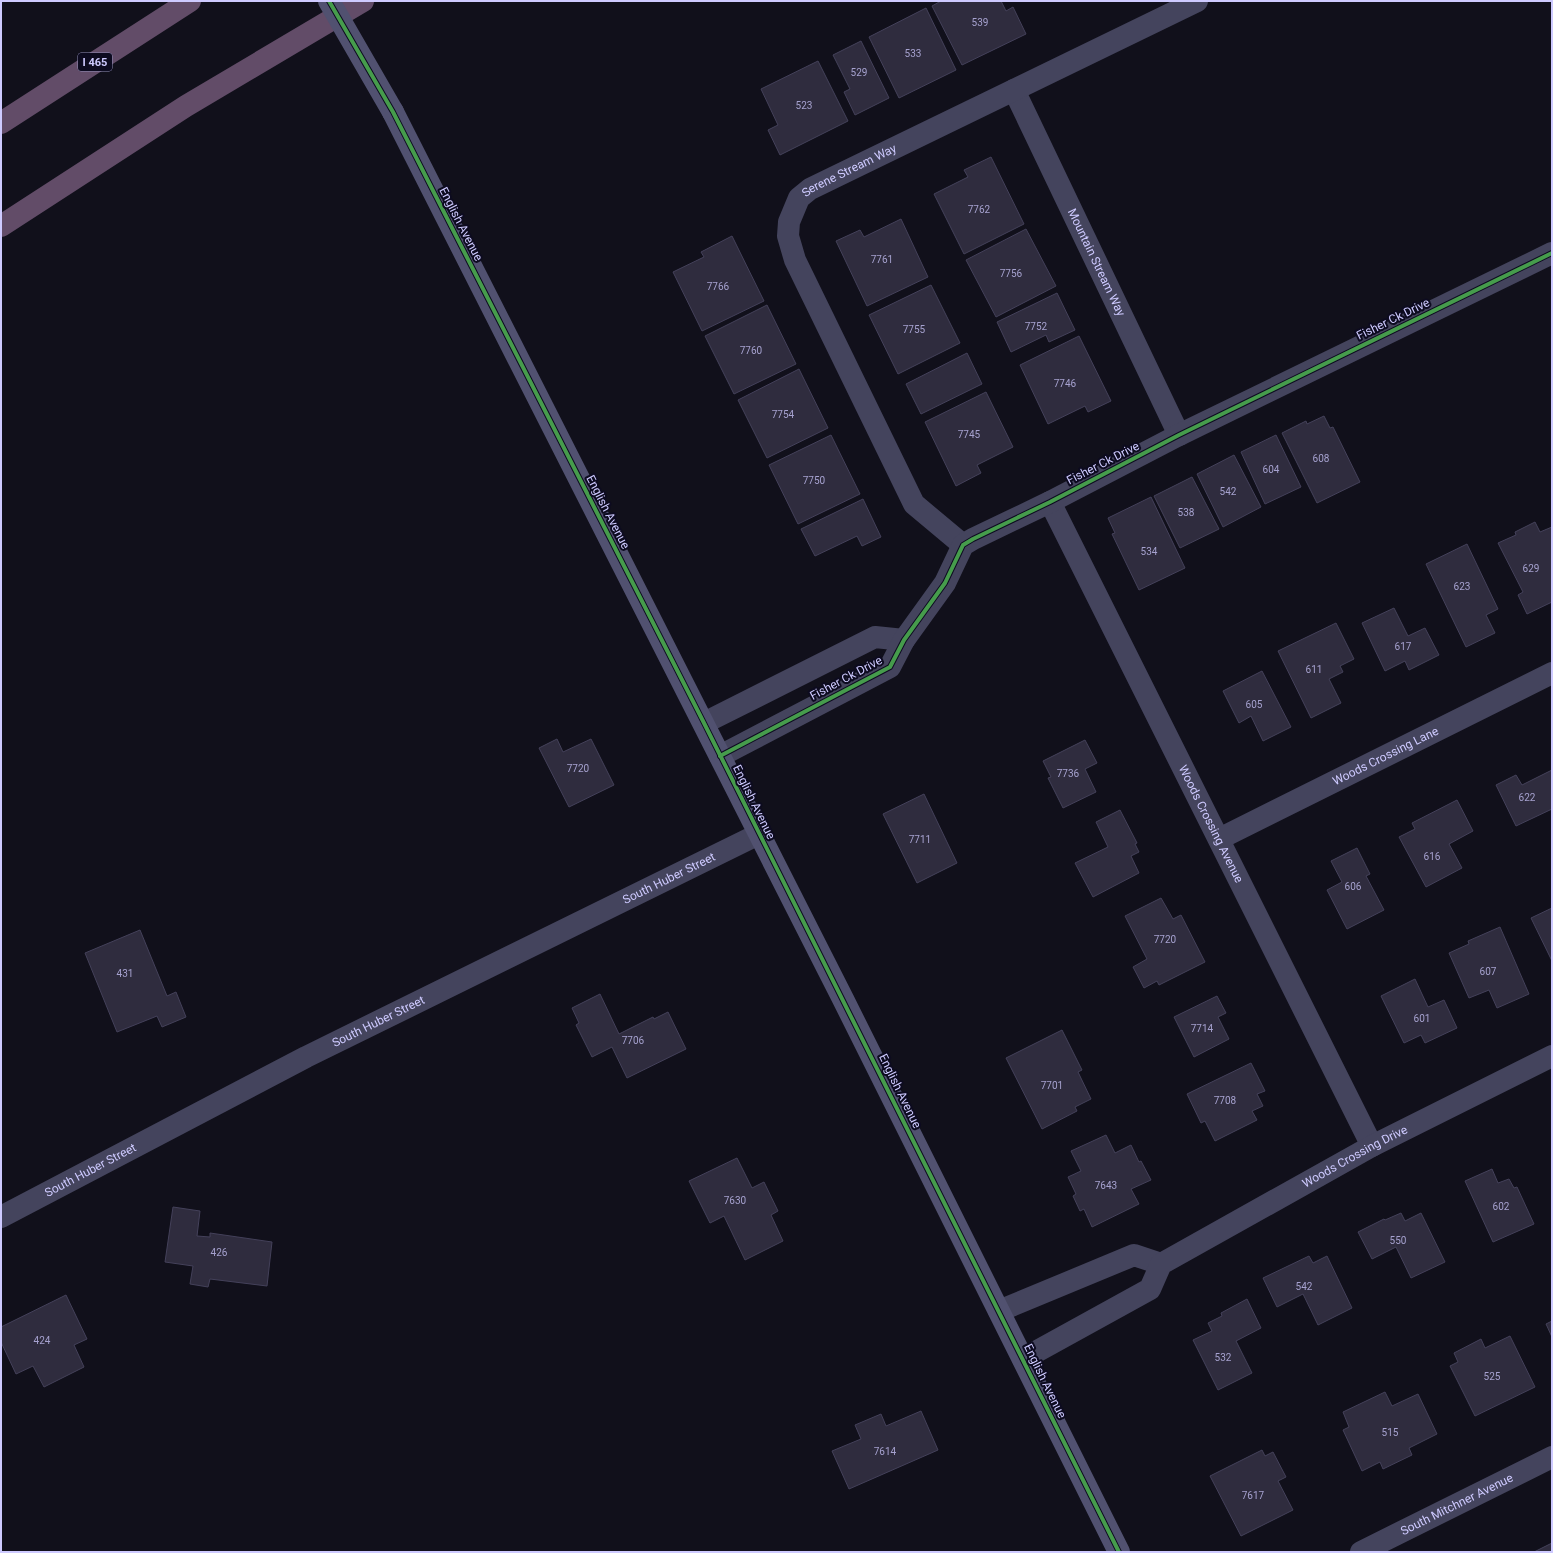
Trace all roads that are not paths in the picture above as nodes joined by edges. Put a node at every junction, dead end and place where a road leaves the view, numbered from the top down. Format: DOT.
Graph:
graph roads {
  1 [pos="190,1"];
  2 [pos="329,1"];
  3 [pos="363,1"];
  4 [pos="1197,1"];
  5 [pos="1014,90"];
  6 [pos="1,123"];
  7 [pos="1,226"];
  8 [pos="1552,253"];
  9 [pos="1179,435"];
  10 [pos="1050,502"];
  11 [pos="963,545"];
  12 [pos="904,640"];
  13 [pos="1552,673"];
  14 [pos="704,723"];
  15 [pos="720,756"];
  16 [pos="759,834"];
  17 [pos="1219,839"];
  18 [pos="1552,1056"];
  19 [pos="1372,1146"];
  20 [pos="1,1217"];
  21 [pos="1161,1264"];
  22 [pos="999,1310"];
  23 [pos="1023,1359"];
  24 [pos="1552,1457"];
  25 [pos="1119,1552"];
  26 [pos="1361,1552"];
  1 -- 6 [label="highway, I 465"];
  2 -- 14 [label="street, English Avenue, bridge"];
  3 -- 7 [label="highway"];
  4 -- 5 [label="street, Serene Stream Way"];
  5 -- 9 [label="street, Mountain Stream Way"];
  5 -- 11 [label="street, Serene Stream Way"];
  8 -- 9 [label="street, Fisher Ck Drive"];
  9 -- 10 [label="street, Fisher Ck Drive"];
  10 -- 11 [label="street, Fisher Ck Drive"];
  10 -- 17 [label="street, Woods Crossing Avenue"];
  11 -- 12 [label="street, Fisher Ck Drive"];
  12 -- 14 [label="street, Fisher Ck Drive"];
  12 -- 15 [label="street, Fisher Ck Drive"];
  13 -- 17 [label="street, Woods Crossing Lane"];
  14 -- 15 [label="street, English Avenue"];
  15 -- 16 [label="street, English Avenue"];
  16 -- 20 [label="street, South Huber Street"];
  16 -- 22 [label="street, English Avenue"];
  17 -- 19 [label="street, Woods Crossing Avenue"];
  18 -- 19 [label="street, Woods Crossing Drive"];
  19 -- 21 [label="street, Woods Crossing Drive"];
  21 -- 22 [label="street"];
  21 -- 23 [label="street"];
  22 -- 23 [label="street, English Avenue"];
  23 -- 25 [label="street, English Avenue"];
  24 -- 26 [label="street, South Mitchner Avenue"];
}
